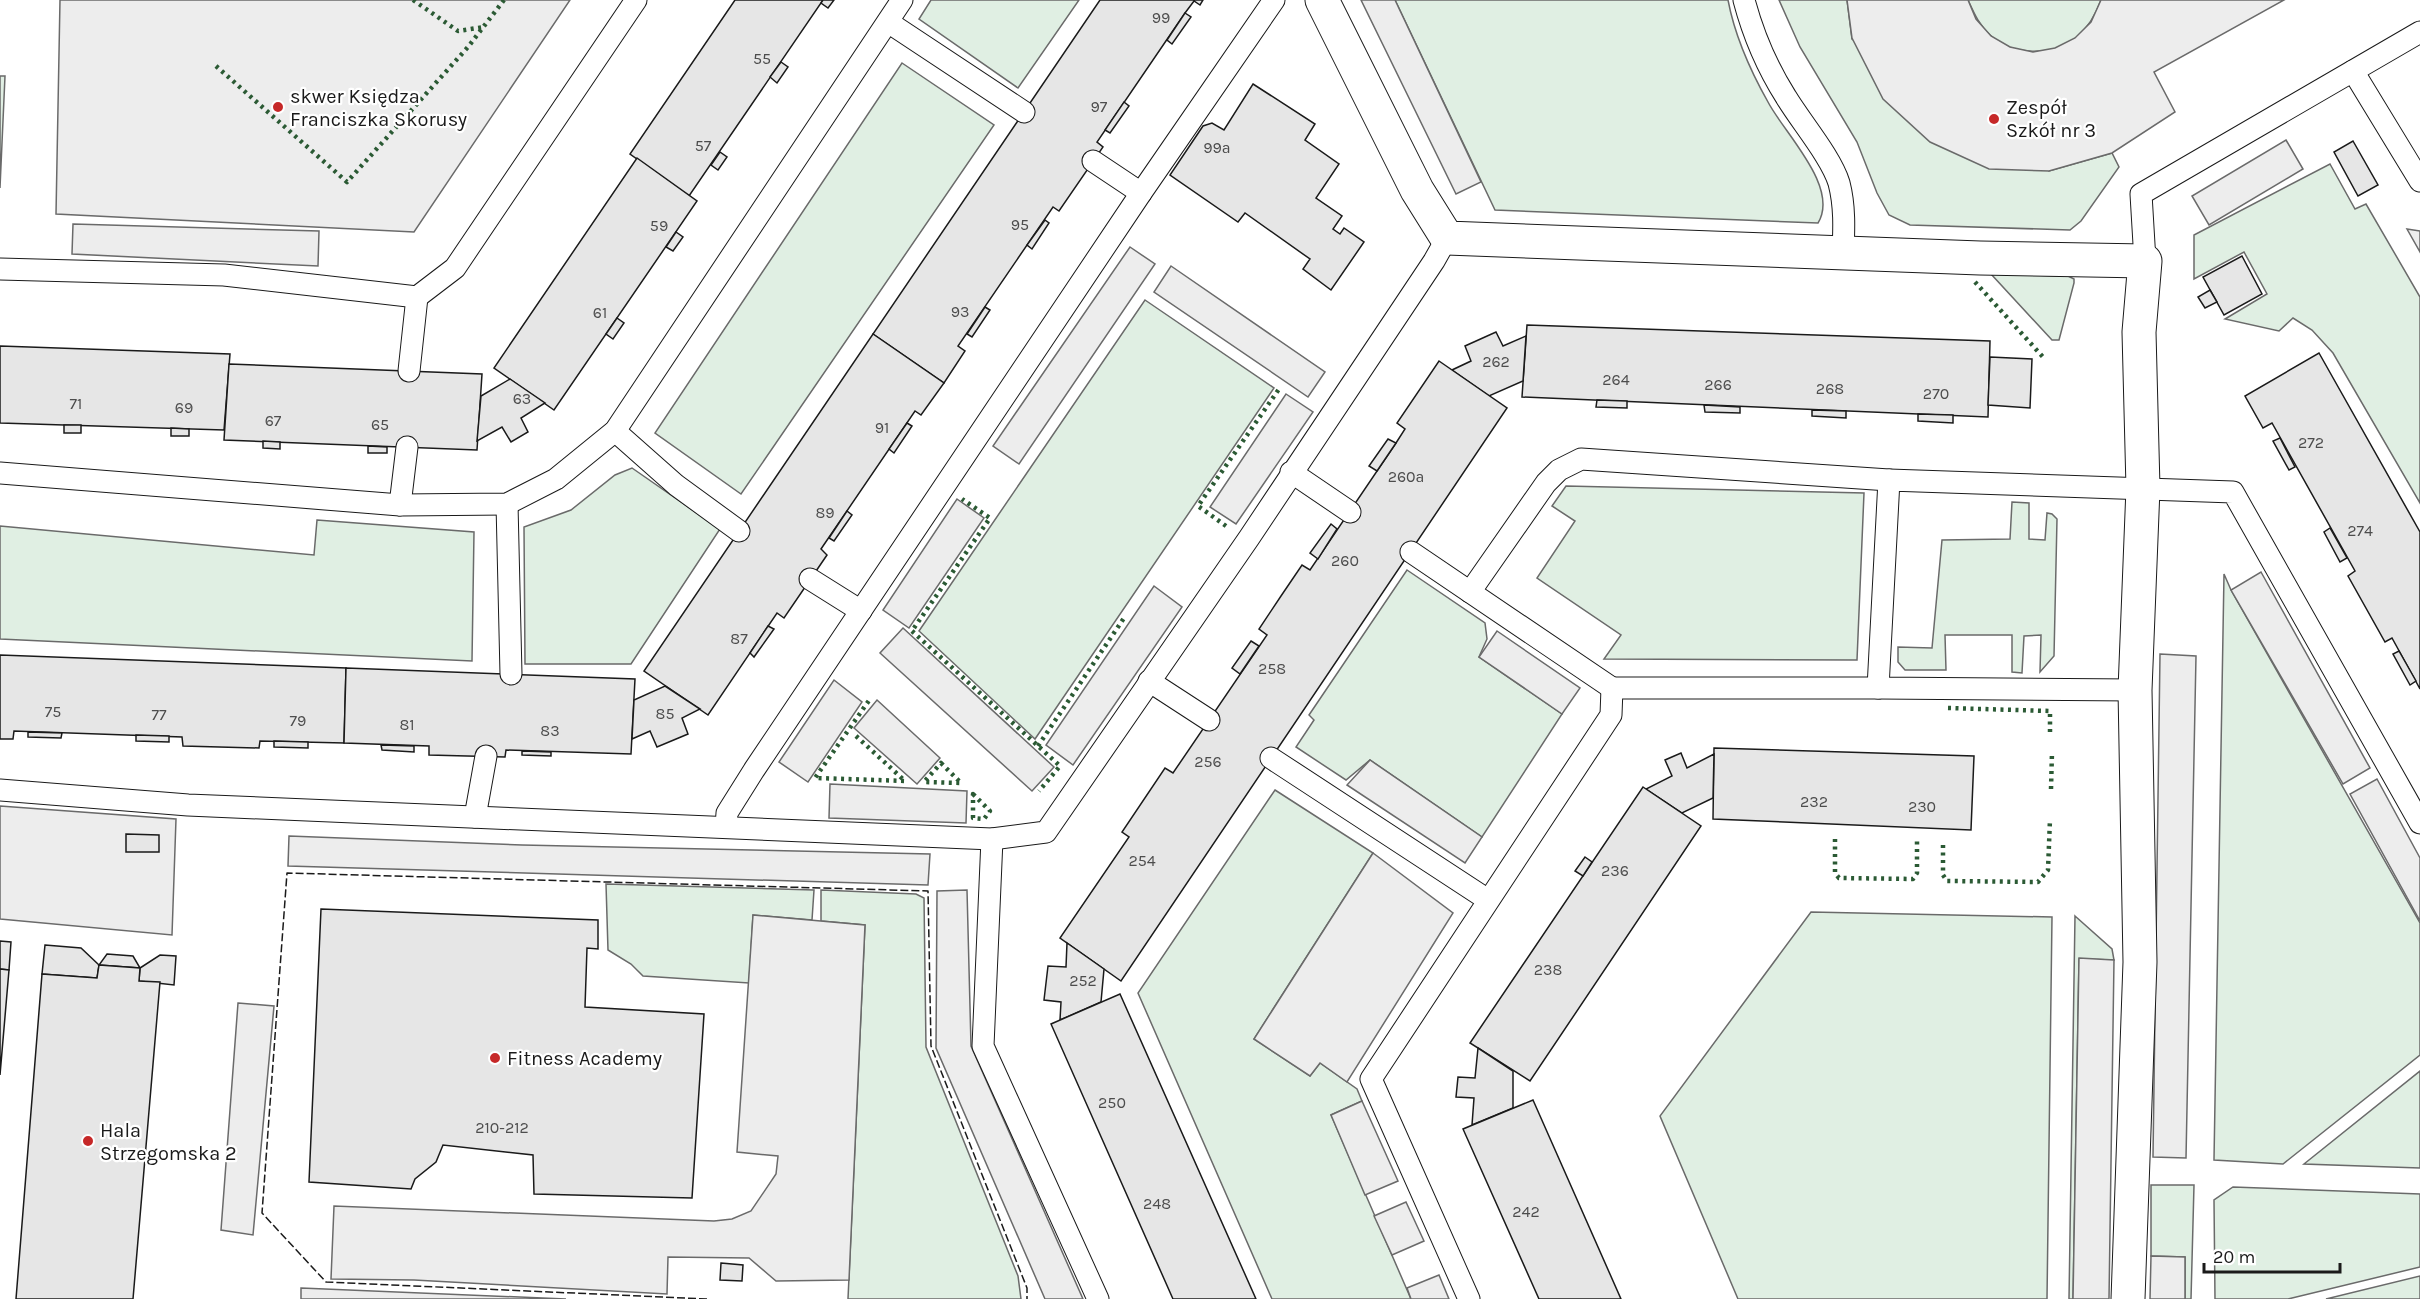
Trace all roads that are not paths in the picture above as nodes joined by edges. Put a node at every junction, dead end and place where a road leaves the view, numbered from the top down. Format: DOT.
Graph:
graph roads {
  1 [pos="636,0"];
  2 [pos="902,0"];
  3 [pos="1274,0"];
  4 [pos="1322,0"];
  5 [pos="1744,0"];
  6 [pos="888,22"];
  7 [pos="2420,32"];
  8 [pos="2353,71"];
  9 [pos="1024,112"];
  10 [pos="1093,161"];
  11 [pos="2420,181"];
  12 [pos="1141,194"];
  13 [pos="1447,238"];
  14 [pos="1843,252"];
  15 [pos="2145,261"];
  16 [pos="0,269"];
  17 [pos="417,297"];
  18 [pos="409,371"];
  19 [pos="615,431"];
  20 [pos="407,447"];
  21 [pos="1291,472"];
  22 [pos="0,473"];
  23 [pos="1889,480"];
  24 [pos="2143,488"];
  25 [pos="507,504"];
  26 [pos="400,505"];
  27 [pos="1350,512"];
  28 [pos="739,531"];
  29 [pos="1411,552"];
  30 [pos="810,579"];
  31 [pos="1470,592"];
  32 [pos="861,611"];
  33 [pos="511,674"];
  34 [pos="1149,681"];
  35 [pos="1612,688"];
  36 [pos="1878,688"];
  37 [pos="2135,690"];
  38 [pos="1209,720"];
  39 [pos="486,756"];
  40 [pos="1271,759"];
  41 [pos="0,790"];
  42 [pos="475,817"];
  43 [pos="2420,823"];
  44 [pos="726,827"];
  45 [pos="992,839"];
  46 [pos="1488,900"];
  47 [pos="1098,1299"];
  48 [pos="1469,1299"];
  49 [pos="2128,1299"];
  1 -- 17 [label="lane"];
  2 -- 6 [label="lane"];
  3 -- 12 [label="lane"];
  4 -- 13 [label="street"];
  5 -- 14 [label="lane"];
  6 -- 9 [label="lane"];
  6 -- 19 [label="lane"];
  7 -- 8 [label="lane"];
  8 -- 11 [label="lane"];
  8 -- 15 [label="lane"];
  10 -- 12 [label="lane"];
  12 -- 32 [label="lane"];
  13 -- 14 [label="street"];
  13 -- 21 [label="lane"];
  14 -- 15 [label="street"];
  15 -- 24 [label="street"];
  16 -- 17 [label="lane"];
  17 -- 18 [label="lane"];
  19 -- 25 [label="lane"];
  19 -- 28 [label="lane"];
  20 -- 26 [label="lane"];
  21 -- 27 [label="lane"];
  21 -- 34 [label="lane"];
  22 -- 26 [label="lane"];
  23 -- 24 [label="lane"];
  23 -- 31 [label="lane"];
  23 -- 36 [label="lane"];
  24 -- 37 [label="street"];
  24 -- 43 [label="lane"];
  25 -- 26 [label="lane"];
  25 -- 33 [label="lane"];
  29 -- 31 [label="lane"];
  30 -- 32 [label="lane"];
  31 -- 35 [label="lane"];
  32 -- 44 [label="lane"];
  34 -- 38 [label="lane"];
  34 -- 45 [label="lane"];
  35 -- 36 [label="lane"];
  35 -- 46 [label="lane"];
  36 -- 37 [label="lane"];
  37 -- 49 [label="street"];
  39 -- 42 [label="lane"];
  40 -- 46 [label="lane"];
  41 -- 42 [label="lane"];
  42 -- 44 [label="lane"];
  44 -- 45 [label="lane"];
  45 -- 47 [label="lane"];
  46 -- 48 [label="lane"];
}
